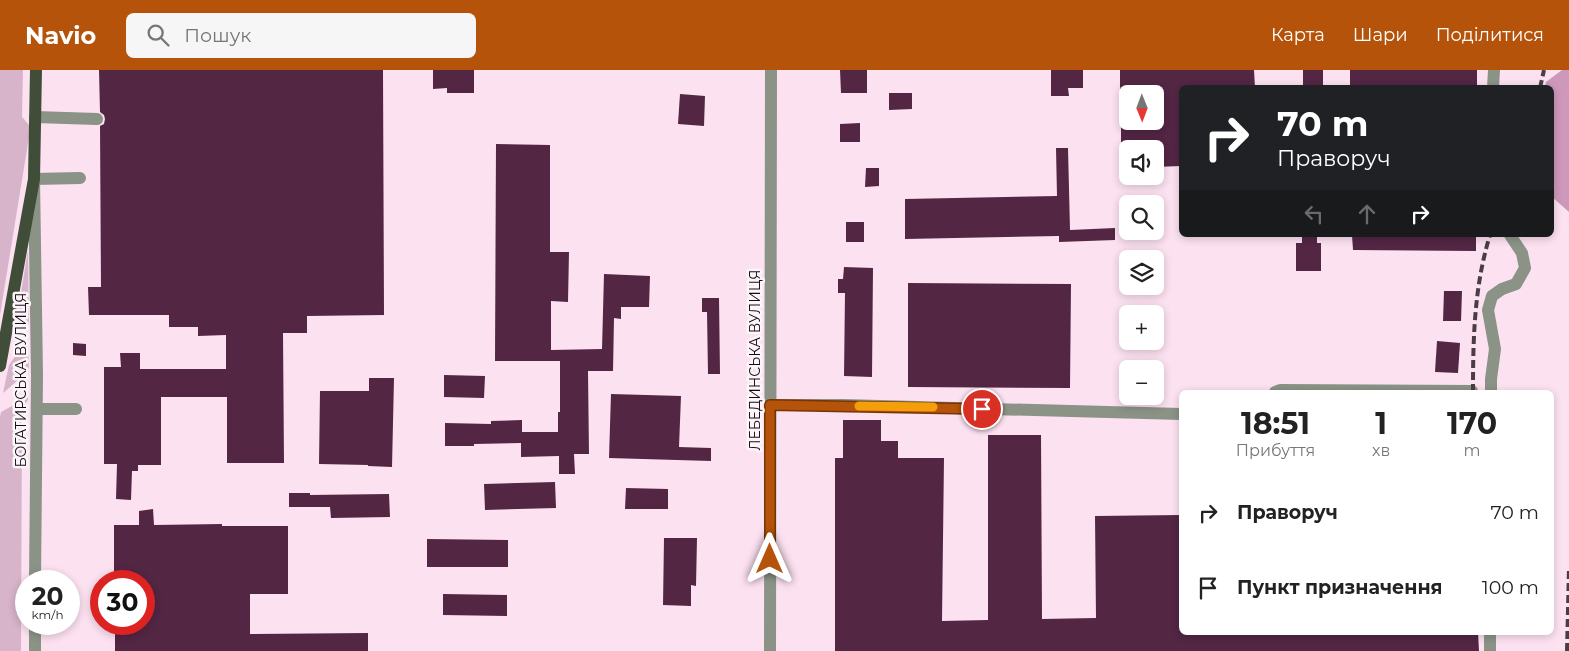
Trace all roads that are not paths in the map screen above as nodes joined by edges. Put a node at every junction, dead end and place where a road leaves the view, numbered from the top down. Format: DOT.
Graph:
graph roads {
  1 [pos="36,70"];
  2 [pos="771,70"];
  3 [pos="1494,70"];
  4 [pos="1494,85"];
  5 [pos="35,117"];
  6 [pos="97,118"];
  7 [pos="80,178"];
  8 [pos="34,179"];
  9 [pos="1511,237"];
  10 [pos="0,366"];
  11 [pos="1491,390"];
  12 [pos="770,405"];
  13 [pos="37,409"];
  14 [pos="76,409"];
  15 [pos="1179,414"];
  16 [pos="35,570"];
  17 [pos="35,635"];
  18 [pos="1490,635"];
  19 [pos="35,651"];
  20 [pos="770,651"];
  21 [pos="1490,651"];
  1 -- 5 [label="main road, БОГАТИРСЬКА ВУЛИЦЯ"];
  2 -- 12 [label="street, ЛЕБЕДИНСЬКА ВУЛИЦЯ"];
  3 -- 4 [label="street"];
  5 -- 6 [label="street"];
  5 -- 8 [label="main road, БОГАТИРСЬКА ВУЛИЦЯ"];
  7 -- 8 [label="street"];
  8 -- 10 [label="main road, БОГАТИРСЬКА ВУЛИЦЯ"];
  8 -- 13 [label="street, БОГАТИРСЬКА ВУЛИЦЯ"];
  9 -- 11 [label="street"];
  12 -- 15 [label="street"];
  12 -- 20 [label="street, ЛЕБЕДИНСЬКА ВУЛИЦЯ"];
  13 -- 14 [label="street"];
  13 -- 16 [label="street, БОГАТИРСЬКА ВУЛИЦЯ"];
  17 -- 19 [label="street"];
  18 -- 21 [label="street"];
}
